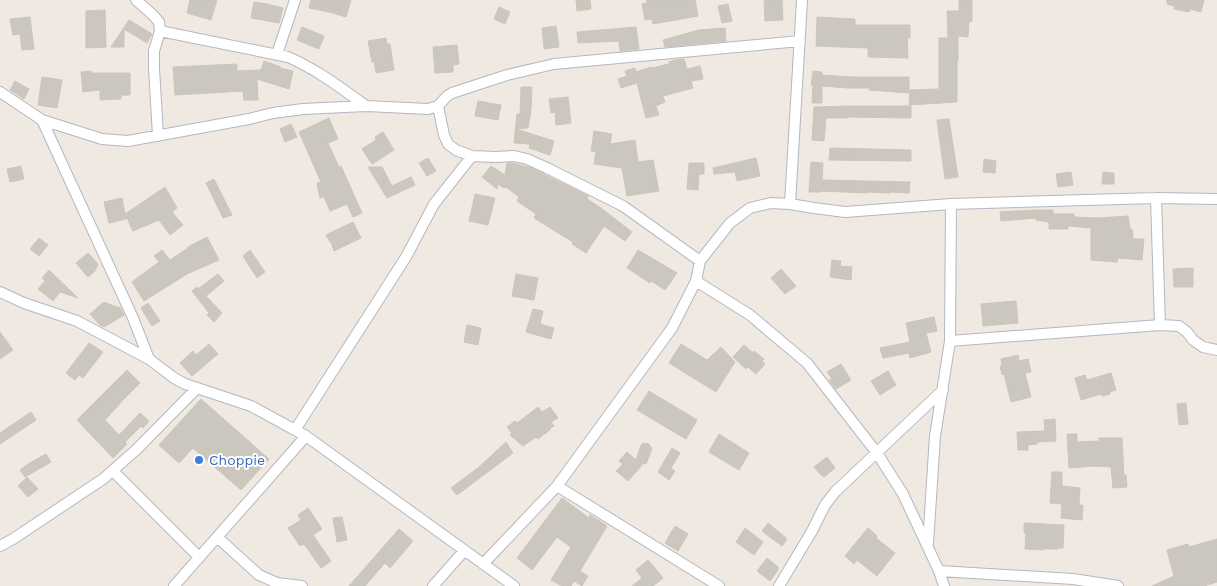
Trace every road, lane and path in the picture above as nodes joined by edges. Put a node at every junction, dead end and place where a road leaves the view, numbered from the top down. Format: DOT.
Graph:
graph roads {
  1 [pos="136,0"];
  2 [pos="295,0"];
  3 [pos="802,0"];
  4 [pos="160,31"];
  5 [pos="800,41"];
  6 [pos="277,54"];
  7 [pos="0,92"];
  8 [pos="366,106"];
  9 [pos="438,106"];
  10 [pos="42,120"];
  11 [pos="158,136"];
  12 [pos="472,156"];
  13 [pos="1156,198"];
  14 [pos="1217,199"];
  15 [pos="790,204"];
  16 [pos="951,204"];
  17 [pos="700,261"];
  18 [pos="696,281"];
  19 [pos="0,292"];
  20 [pos="1160,325"];
  21 [pos="950,341"];
  22 [pos="1217,350"];
  23 [pos="149,359"];
  24 [pos="197,388"];
  25 [pos="943,390"];
  26 [pos="296,430"];
  27 [pos="306,436"];
  28 [pos="877,453"];
  29 [pos="116,474"];
  30 [pos="557,486"];
  31 [pos="217,537"];
  32 [pos="0,546"];
  33 [pos="928,547"];
  34 [pos="464,551"];
  35 [pos="199,557"];
  36 [pos="483,564"];
  37 [pos="939,571"];
  38 [pos="1071,583"];
  39 [pos="174,586"];
  40 [pos="302,586"];
  41 [pos="433,586"];
  42 [pos="514,586"];
  43 [pos="719,586"];
  44 [pos="779,586"];
  45 [pos="944,586"];
  46 [pos="1118,586"];
  1 -- 4 [label="street"];
  2 -- 6 [label="street"];
  3 -- 5 [label="street"];
  4 -- 6 [label="street"];
  4 -- 11 [label="street"];
  5 -- 9 [label="street"];
  5 -- 15 [label="street"];
  6 -- 8 [label="street"];
  7 -- 10 [label="street"];
  8 -- 9 [label="street"];
  8 -- 11 [label="street"];
  9 -- 12 [label="street"];
  10 -- 11 [label="street"];
  10 -- 23 [label="street"];
  12 -- 17 [label="street"];
  12 -- 26 [label="street"];
  13 -- 14 [label="street"];
  13 -- 16 [label="street"];
  13 -- 20 [label="street"];
  15 -- 16 [label="street"];
  15 -- 17 [label="street"];
  16 -- 21 [label="street"];
  17 -- 18 [label="street"];
  18 -- 28 [label="street"];
  18 -- 30 [label="street"];
  19 -- 23 [label="street"];
  20 -- 21 [label="street"];
  20 -- 22 [label="street"];
  21 -- 25 [label="street"];
  23 -- 24 [label="street"];
  24 -- 26 [label="street"];
  24 -- 32 [label="street"];
  25 -- 28 [label="street"];
  25 -- 33 [label="street"];
  26 -- 27 [label="street"];
  27 -- 31 [label="street"];
  27 -- 34 [label="street"];
  28 -- 33 [label="street"];
  28 -- 44 [label="street"];
  29 -- 35 [label="street"];
  30 -- 36 [label="street"];
  30 -- 43 [label="street"];
  31 -- 35 [label="street"];
  31 -- 40 [label="street"];
  33 -- 37 [label="street"];
  34 -- 36 [label="street"];
  34 -- 41 [label="street"];
  35 -- 39 [label="street"];
  36 -- 42 [label="street"];
  37 -- 38 [label="street"];
  37 -- 45 [label="street"];
  38 -- 46 [label="street"];
}
